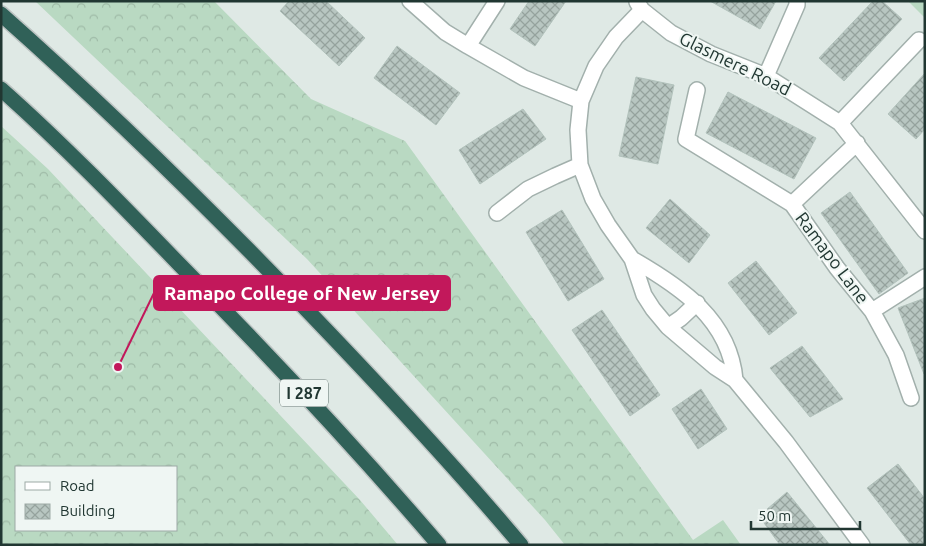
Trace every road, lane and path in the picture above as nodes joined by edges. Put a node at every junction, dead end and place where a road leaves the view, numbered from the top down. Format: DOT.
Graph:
graph roads {
  1 [pos="410,1"];
  2 [pos="497,1"];
  3 [pos="796,1"];
  4 [pos="639,6"];
  5 [pos="1,14"];
  6 [pos="918,40"];
  7 [pos="468,46"];
  8 [pos="766,76"];
  9 [pos="1,89"];
  10 [pos="697,90"];
  11 [pos="581,101"];
  12 [pos="840,123"];
  13 [pos="857,143"];
  14 [pos="580,165"];
  15 [pos="792,204"];
  16 [pos="498,213"];
  17 [pos="925,231"];
  18 [pos="632,259"];
  19 [pos="925,277"];
  20 [pos="696,303"];
  21 [pos="872,311"];
  22 [pos="668,327"];
  23 [pos="735,380"];
  24 [pos="911,398"];
  25 [pos="439,545"];
  26 [pos="522,545"];
  27 [pos="862,545"];
  1 -- 7 [label="street"];
  2 -- 7 [label="street"];
  3 -- 8 [label="street"];
  4 -- 8 [label="street, Glasmere Road"];
  4 -- 11 [label="street"];
  5 -- 26 [label="highway"];
  6 -- 12 [label="street"];
  7 -- 11 [label="street"];
  8 -- 12 [label="street, Glasmere Road"];
  9 -- 25 [label="highway, I 287"];
  10 -- 15 [label="street, Ramapo Lane"];
  11 -- 14 [label="street"];
  12 -- 13 [label="street, Glasmere Road"];
  13 -- 15 [label="street, Ramapo Lane"];
  13 -- 17 [label="street, Glasmere Road"];
  14 -- 16 [label="street"];
  14 -- 18 [label="street"];
  15 -- 21 [label="street, Ramapo Lane"];
  18 -- 20 [label="street"];
  18 -- 22 [label="street"];
  19 -- 21 [label="street, Ramapo Lane"];
  20 -- 22 [label="street"];
  20 -- 23 [label="street"];
  21 -- 24 [label="street, Ramapo Lane"];
  22 -- 23 [label="street"];
  23 -- 27 [label="street"];
}
